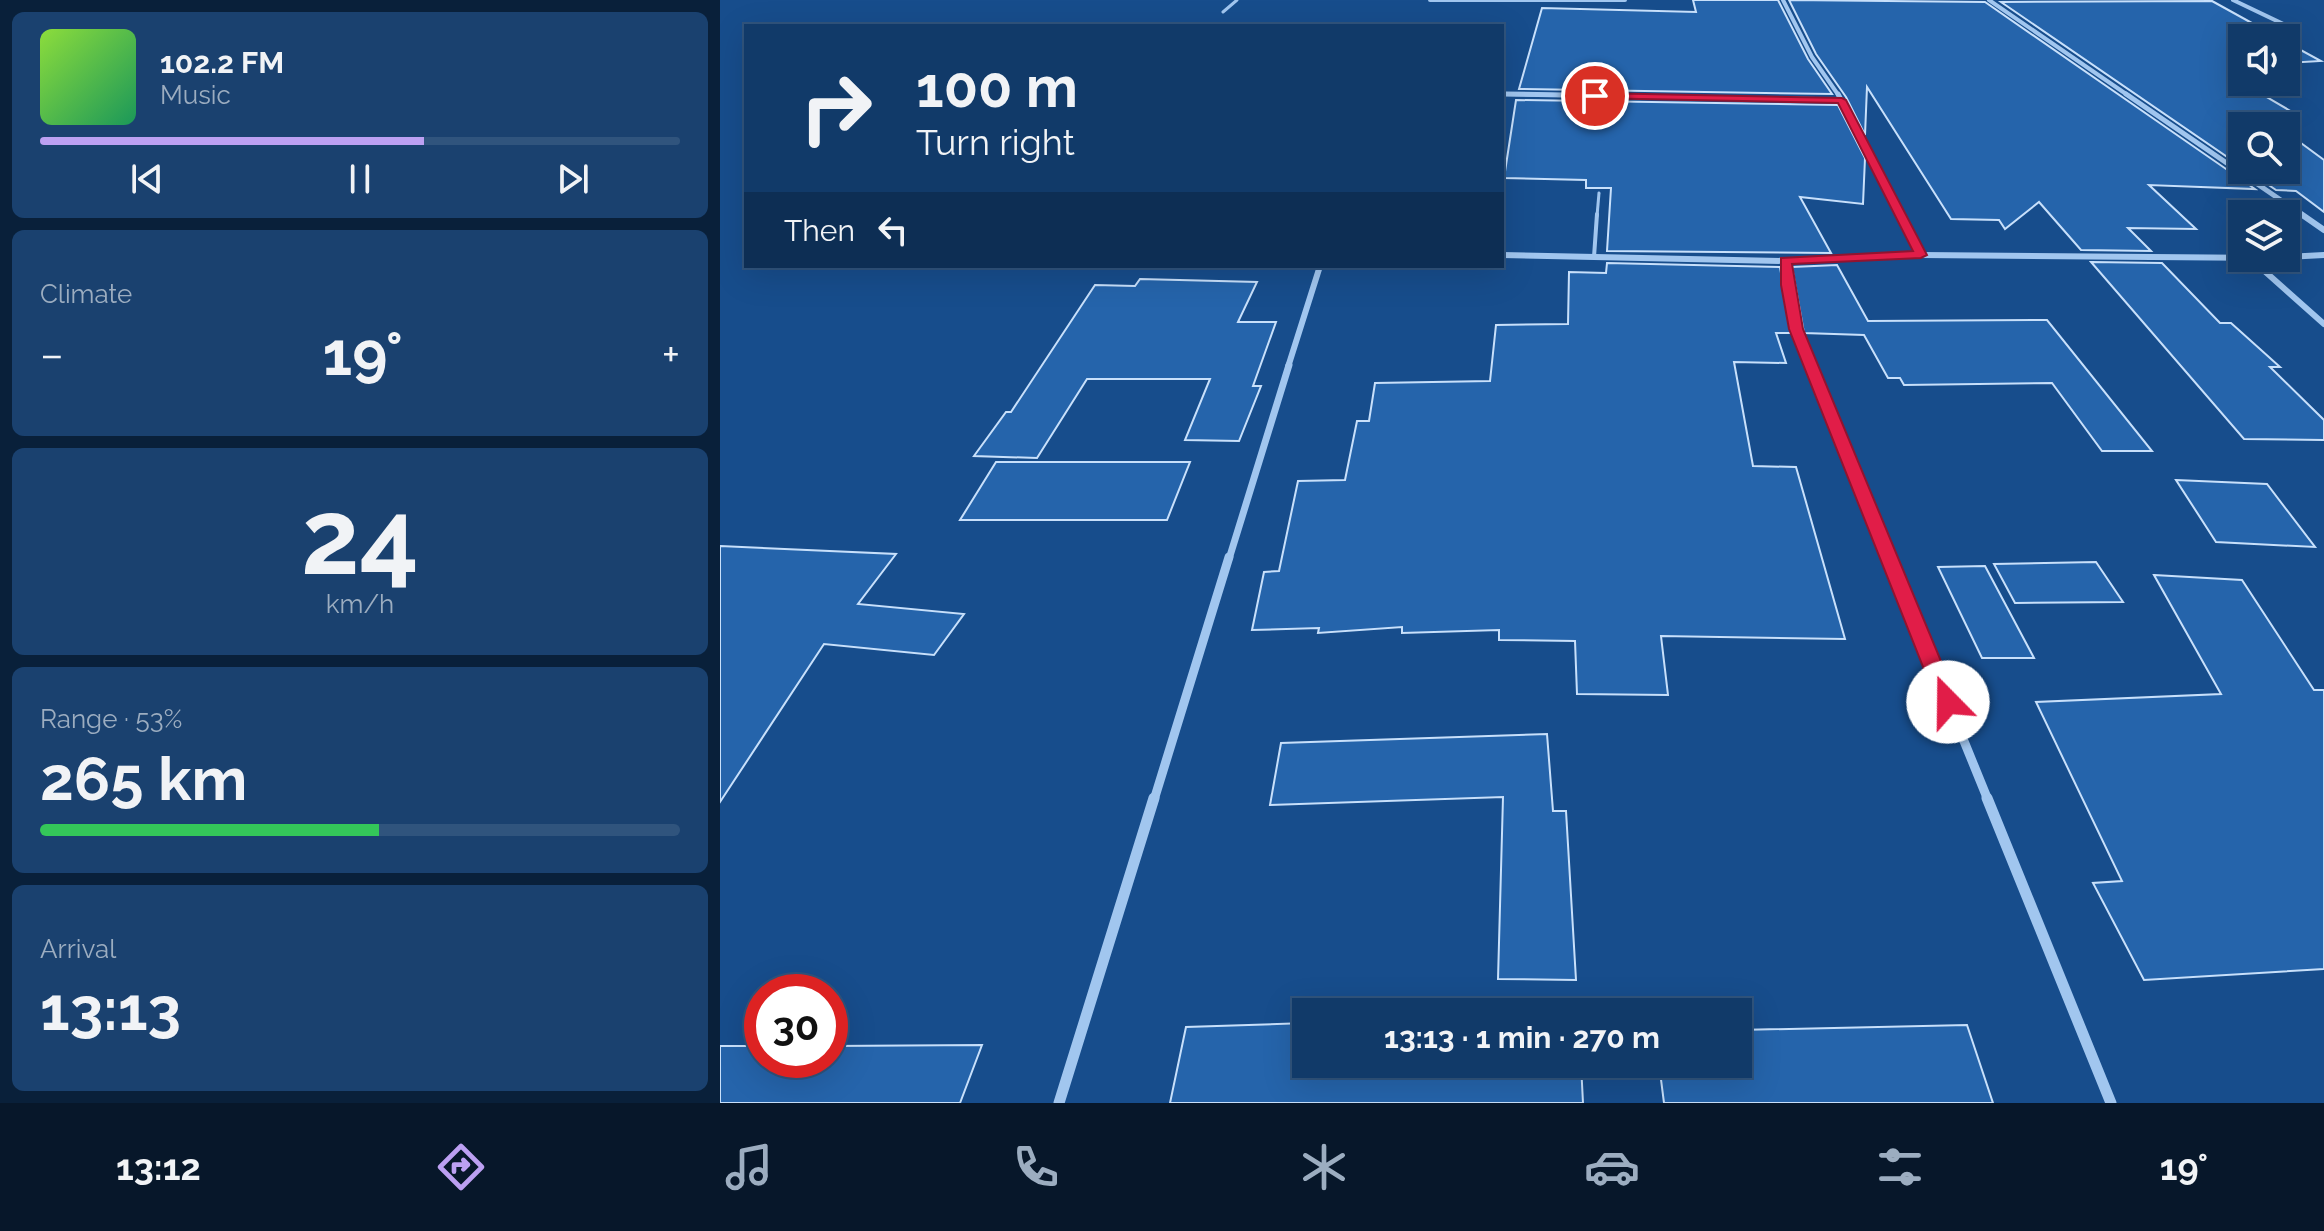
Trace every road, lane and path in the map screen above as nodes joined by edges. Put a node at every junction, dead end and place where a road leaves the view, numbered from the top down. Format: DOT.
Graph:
graph roads {
  1 [pos="1237,0"];
  2 [pos="1430,0"];
  3 [pos="1625,0"];
  4 [pos="1783,0"];
  5 [pos="1989,0"];
  6 [pos="2233,0"];
  7 [pos="1223,12"];
  8 [pos="2283,24"];
  9 [pos="1504,94"];
  10 [pos="1842,100"];
  11 [pos="1599,193"];
  12 [pos="2324,230"];
  13 [pos="1504,255"];
  14 [pos="1921,255"];
  15 [pos="2324,255"];
  16 [pos="2300,256"];
  17 [pos="1594,257"];
  18 [pos="2228,259"];
  19 [pos="1785,261"];
  20 [pos="1319,268"];
  21 [pos="2266,272"];
  22 [pos="2324,324"];
  23 [pos="1059,1103"];
  24 [pos="2111,1103"];
  1 -- 7 [label="lane"];
  2 -- 3 [label="street"];
  4 -- 10 [label="street"];
  5 -- 12 [label="street"];
  6 -- 8 [label="street"];
  9 -- 10 [label="street"];
  10 -- 14 [label="street"];
  11 -- 17 [label="lane"];
  13 -- 17 [label="street"];
  14 -- 18 [label="street"];
  14 -- 19 [label="street"];
  15 -- 16 [label="street"];
  17 -- 19 [label="street"];
  19 -- 24 [label="street"];
  20 -- 23 [label="street"];
  21 -- 22 [label="street"];
}
